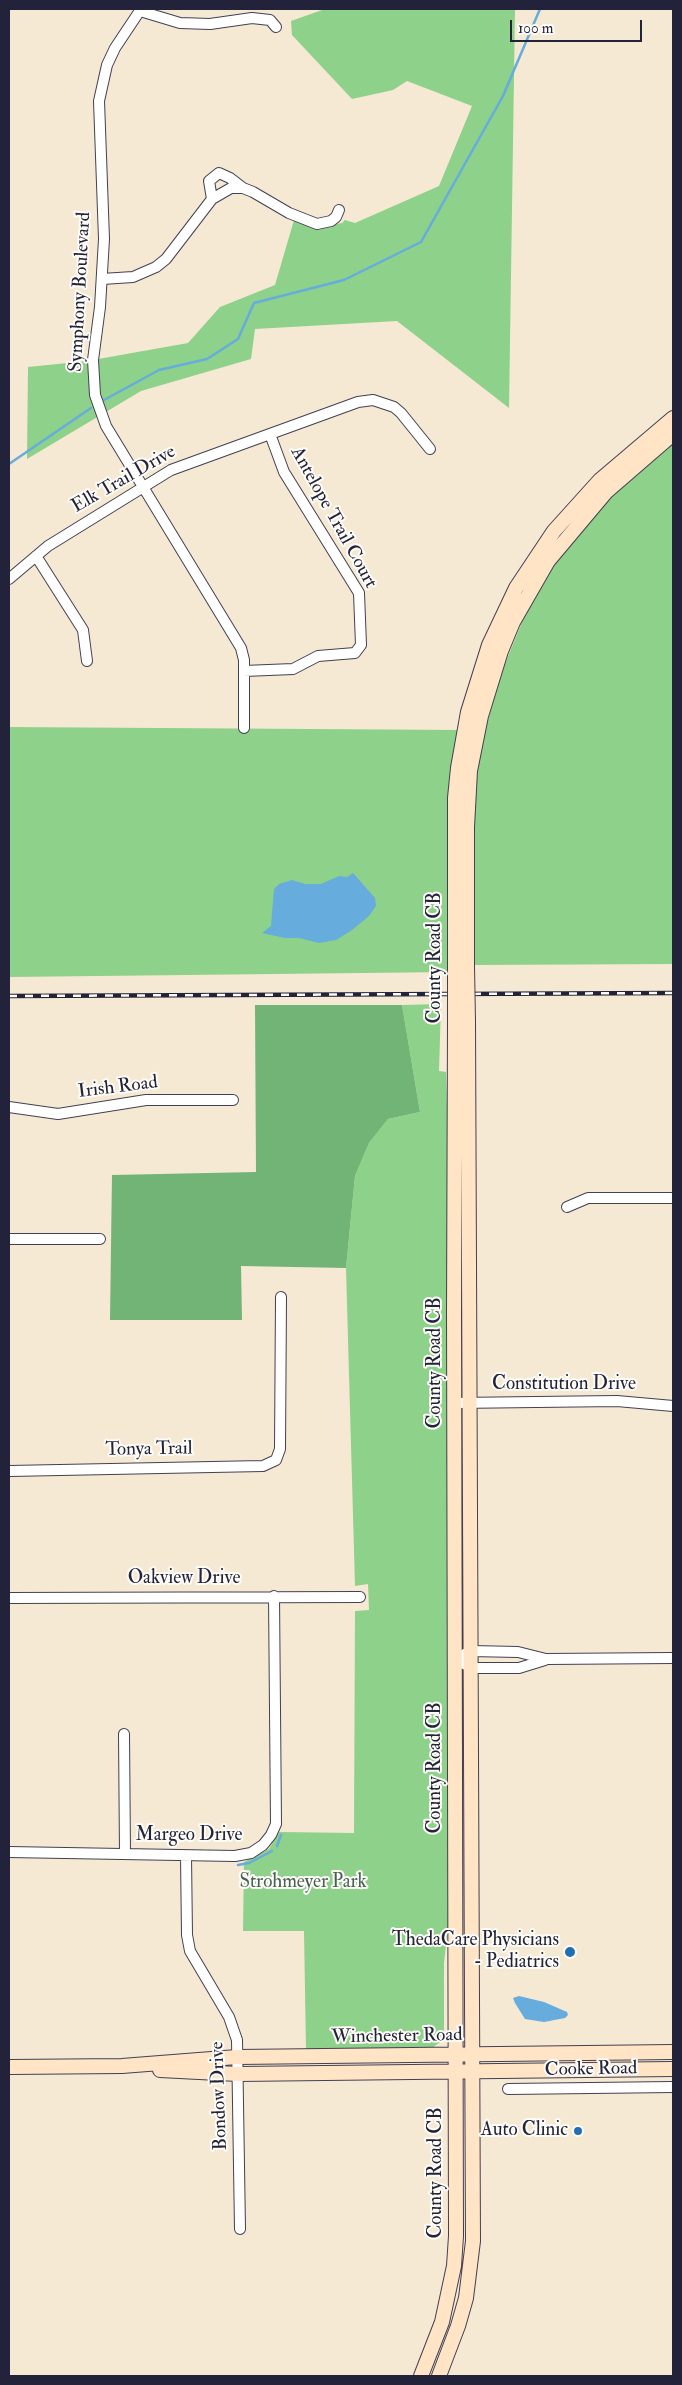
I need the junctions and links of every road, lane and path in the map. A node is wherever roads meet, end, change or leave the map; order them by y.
1 (140, 10) edge
2 (276, 27) dead end
3 (243, 188) junction
4 (212, 199) junction
5 (339, 210) dead end
6 (102, 279) junction
7 (673, 418) edge
8 (270, 434) junction
9 (673, 434) edge
10 (430, 449) dead end
11 (142, 486) junction
12 (36, 556) junction
13 (9, 579) edge
14 (87, 660) dead end
15 (244, 671) junction
16 (244, 728) dead end
17 (461, 967) junction
18 (462, 1021) junction
19 (233, 1100) dead end
20 (9, 1107) edge
21 (673, 1198) edge
22 (567, 1207) dead end
23 (9, 1238) edge
24 (100, 1239) dead end
25 (281, 1297) dead end
26 (471, 1402) junction
27 (455, 1403) junction
28 (673, 1406) edge
29 (9, 1471) edge
30 (274, 1596) junction
31 (360, 1597) dead end
32 (9, 1598) edge
33 (471, 1651) junction
34 (673, 1658) edge
35 (454, 1659) junction
36 (546, 1659) junction
37 (472, 1668) junction
38 (124, 1734) dead end
39 (9, 1852) edge
40 (125, 1854) junction
41 (186, 1856) junction
42 (673, 2052) edge
43 (473, 2055) junction
44 (456, 2056) junction
45 (238, 2057) junction
46 (122, 2066) junction
47 (9, 2067) edge
48 (673, 2069) edge
49 (456, 2072) junction
50 (474, 2072) junction
51 (238, 2074) junction
52 (673, 2087) edge
53 (508, 2089) dead end
54 (240, 2229) dead end
55 (421, 2376) edge
56 (440, 2376) edge

1 - 2 street
1 - 6 street, Symphony Boulevard
3 - 4 street
3 - 4 street
3 - 5 street
4 - 6 street
6 - 11 street, Symphony Boulevard
7 - 17 main road, County Road CB
8 - 10 street, Elk Trail Drive
8 - 11 street, Elk Trail Drive
8 - 15 street, Antelope Trail Court
9 - 17 main road, County Road CB
11 - 12 street, Elk Trail Drive
11 - 15 street, Symphony Boulevard
12 - 13 street, Elk Trail Drive
12 - 14 street
15 - 16 street, Symphony Boulevard
17 - 18 main road, County Road CB, bridge
18 - 26 main road, County Road CB
18 - 27 main road, County Road CB
19 - 20 street, Irish Road
21 - 22 street
23 - 24 street
25 - 29 street, Tonya Trail
26 - 27 street, Constitution Drive
26 - 28 street, Constitution Drive
26 - 33 main road, County Road CB
27 - 35 main road, County Road CB
30 - 31 street, Oakview Drive
30 - 32 street, Oakview Drive
30 - 41 street, Margeo Drive
33 - 35 street
33 - 36 street
33 - 37 main road, County Road CB
34 - 36 street
35 - 37 street
35 - 44 main road, County Road CB
36 - 37 street
37 - 43 main road, County Road CB
38 - 40 street
39 - 40 street, Margeo Drive
40 - 41 street, Margeo Drive
41 - 45 street, Bondow Drive
42 - 43 main road, Winchester Road
43 - 44 main road, Winchester Road
43 - 50 main road, County Road CB
44 - 45 main road, Winchester Road
44 - 49 main road, County Road CB
45 - 46 main road, Winchester Road
45 - 51 street, Bondow Drive
46 - 47 main road, Winchester Road
46 - 51 main road, Winchester Road
48 - 50 main road, Winchester Road
49 - 50 main road, Winchester Road
49 - 51 main road, Winchester Road
49 - 55 main road, County Road CB
50 - 56 main road, County Road CB
51 - 54 street, Bondow Drive
52 - 53 street, Cooke Road

